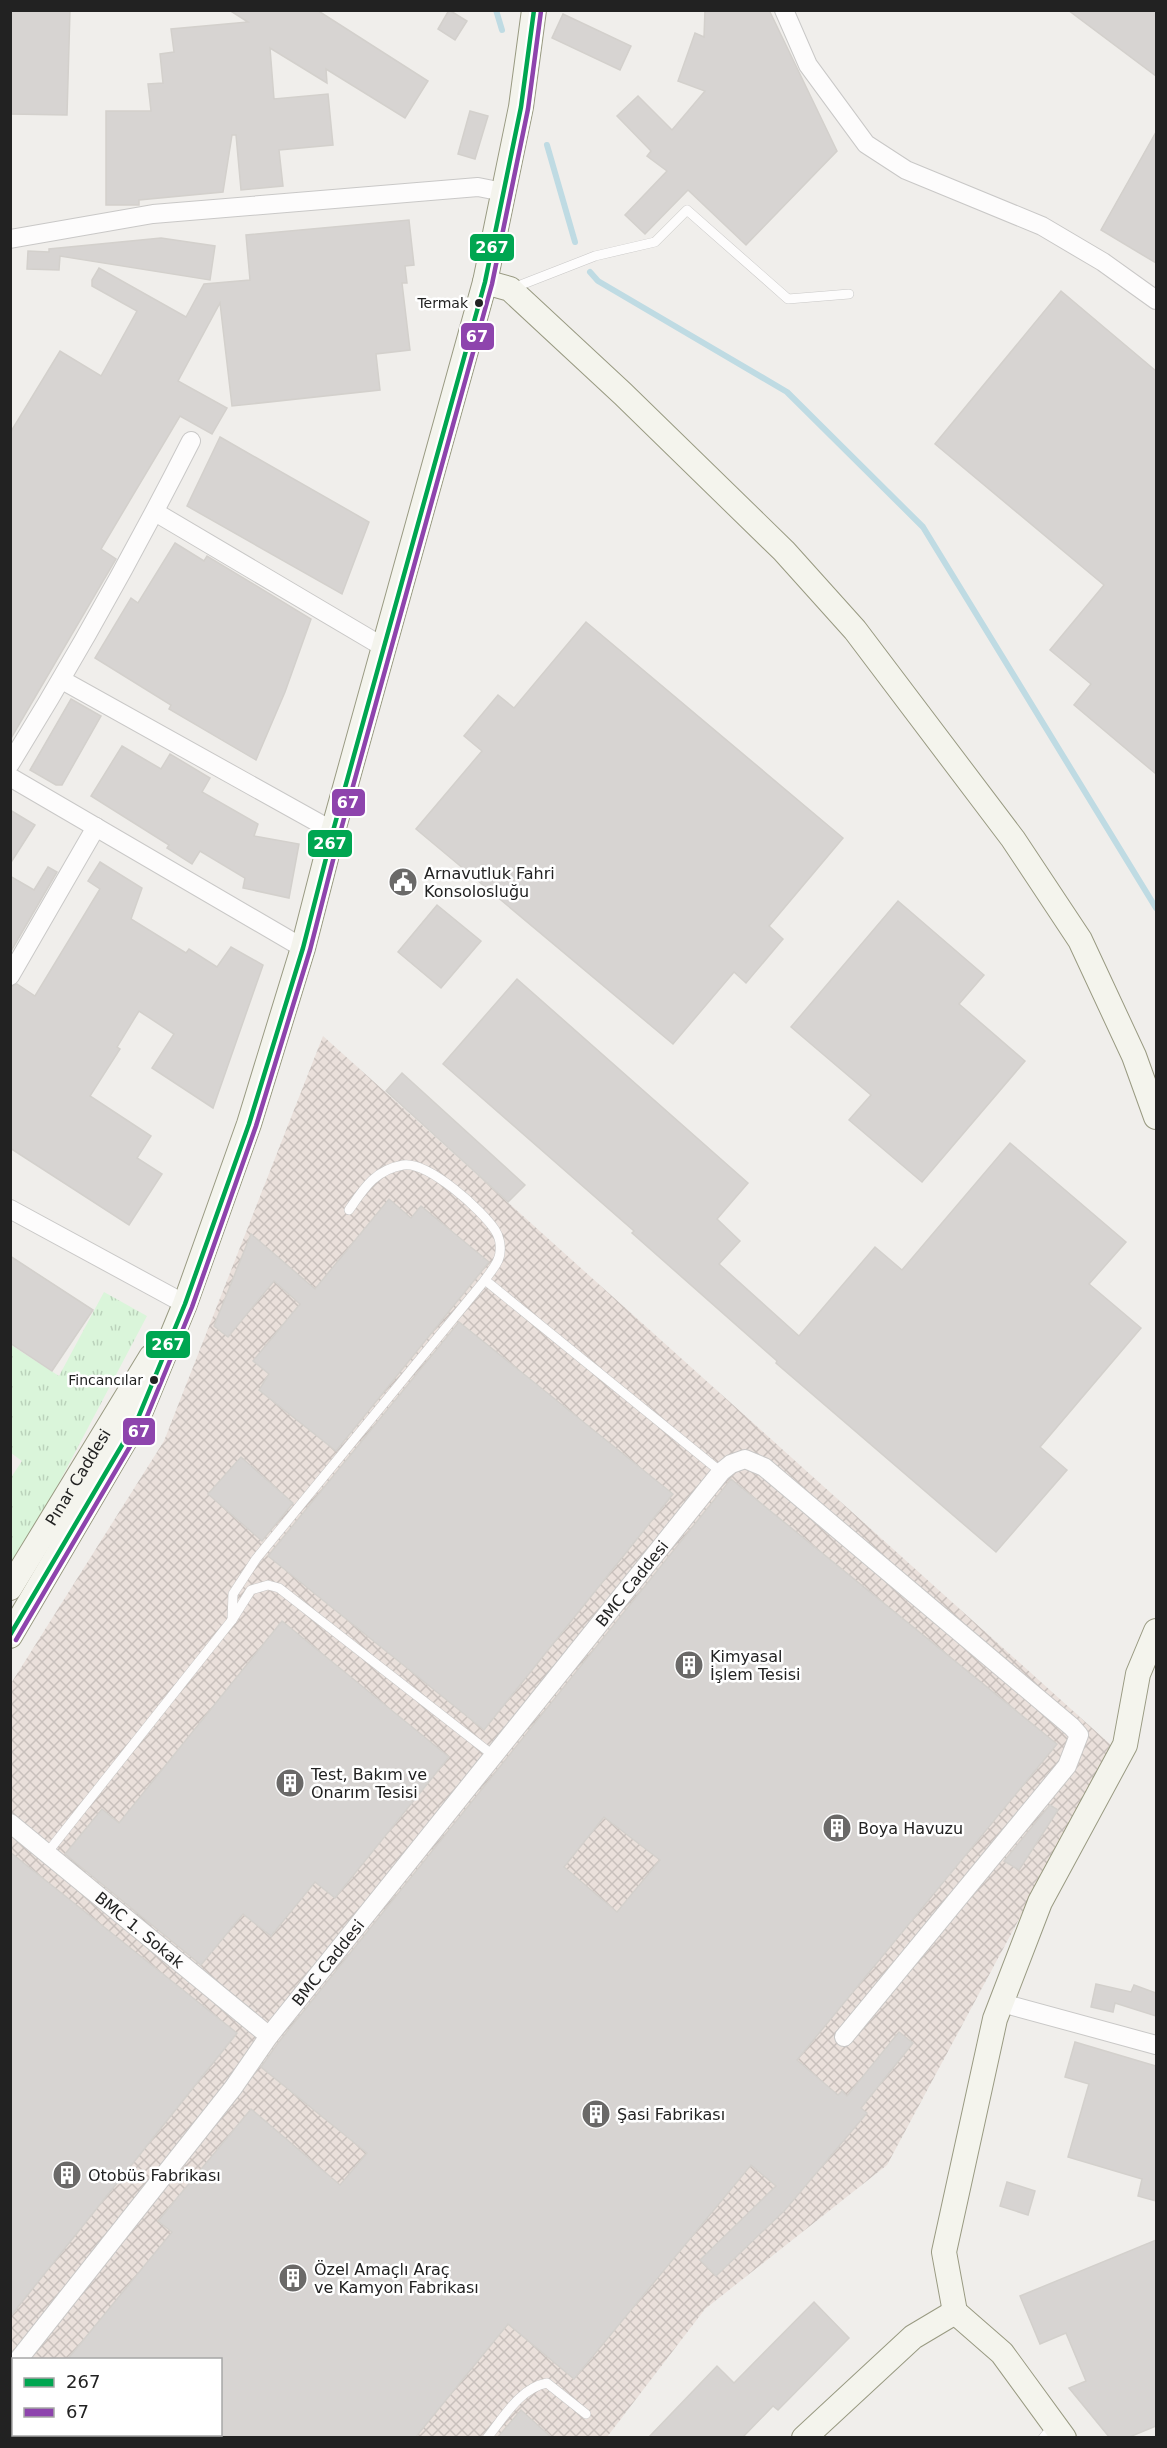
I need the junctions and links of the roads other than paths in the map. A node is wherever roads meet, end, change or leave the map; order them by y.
1 (534, 10) edge
2 (784, 10) edge
3 (503, 192) junction
4 (10, 239) edge
5 (485, 282) junction
6 (510, 289) junction
7 (849, 294) dead end
8 (1156, 300) edge
9 (191, 441) dead end
10 (155, 512) junction
11 (385, 648) junction
12 (62, 680) junction
13 (10, 764) edge
14 (10, 777) edge
15 (96, 827) junction
16 (333, 831) junction
17 (303, 948) junction
18 (10, 976) edge
19 (1156, 1117) edge
20 (10, 1209) edge
21 (349, 1210) dead end
22 (485, 1280) junction
23 (185, 1304) junction
24 (721, 1472) junction
25 (11, 1585) edge
26 (232, 1620) junction
27 (1156, 1631) edge
28 (10, 1636) edge
29 (494, 1756) junction
30 (10, 1823) edge
31 (46, 1852) junction
32 (1002, 2003) junction
33 (269, 2036) junction
34 (843, 2037) dead end
35 (1156, 2045) edge
36 (955, 2312) junction
37 (20, 2358) edge
38 (586, 2414) dead end
39 (1054, 2433) edge
40 (487, 2438) edge
41 (804, 2438) edge

1 - 3 street, Pınar Caddesi
2 - 8 street
3 - 4 street
3 - 5 street, Pınar Caddesi
5 - 6 street
5 - 11 street, Pınar Caddesi
6 - 7 lane
6 - 19 street
9 - 10 street
10 - 11 street
10 - 12 street
11 - 16 street, Pınar Caddesi
12 - 13 street
12 - 16 street
14 - 15 street
15 - 17 street
15 - 18 street
16 - 17 street, Pınar Caddesi
17 - 23 street, Pınar Caddesi
20 - 23 street
21 - 22 lane
22 - 24 lane
22 - 26 lane
23 - 25 street, Pınar Caddesi
23 - 28 street, Pınar Caddesi
24 - 29 street, BMC Caddesi
24 - 34 street, BMC Caddesi
26 - 29 lane
26 - 31 lane
27 - 32 street
29 - 33 street, BMC Caddesi
30 - 31 street, BMC 1. Sokak
31 - 33 street, BMC 1. Sokak
32 - 35 street
32 - 36 street
33 - 37 street, BMC Caddesi
36 - 39 street
36 - 41 street
38 - 40 lane

